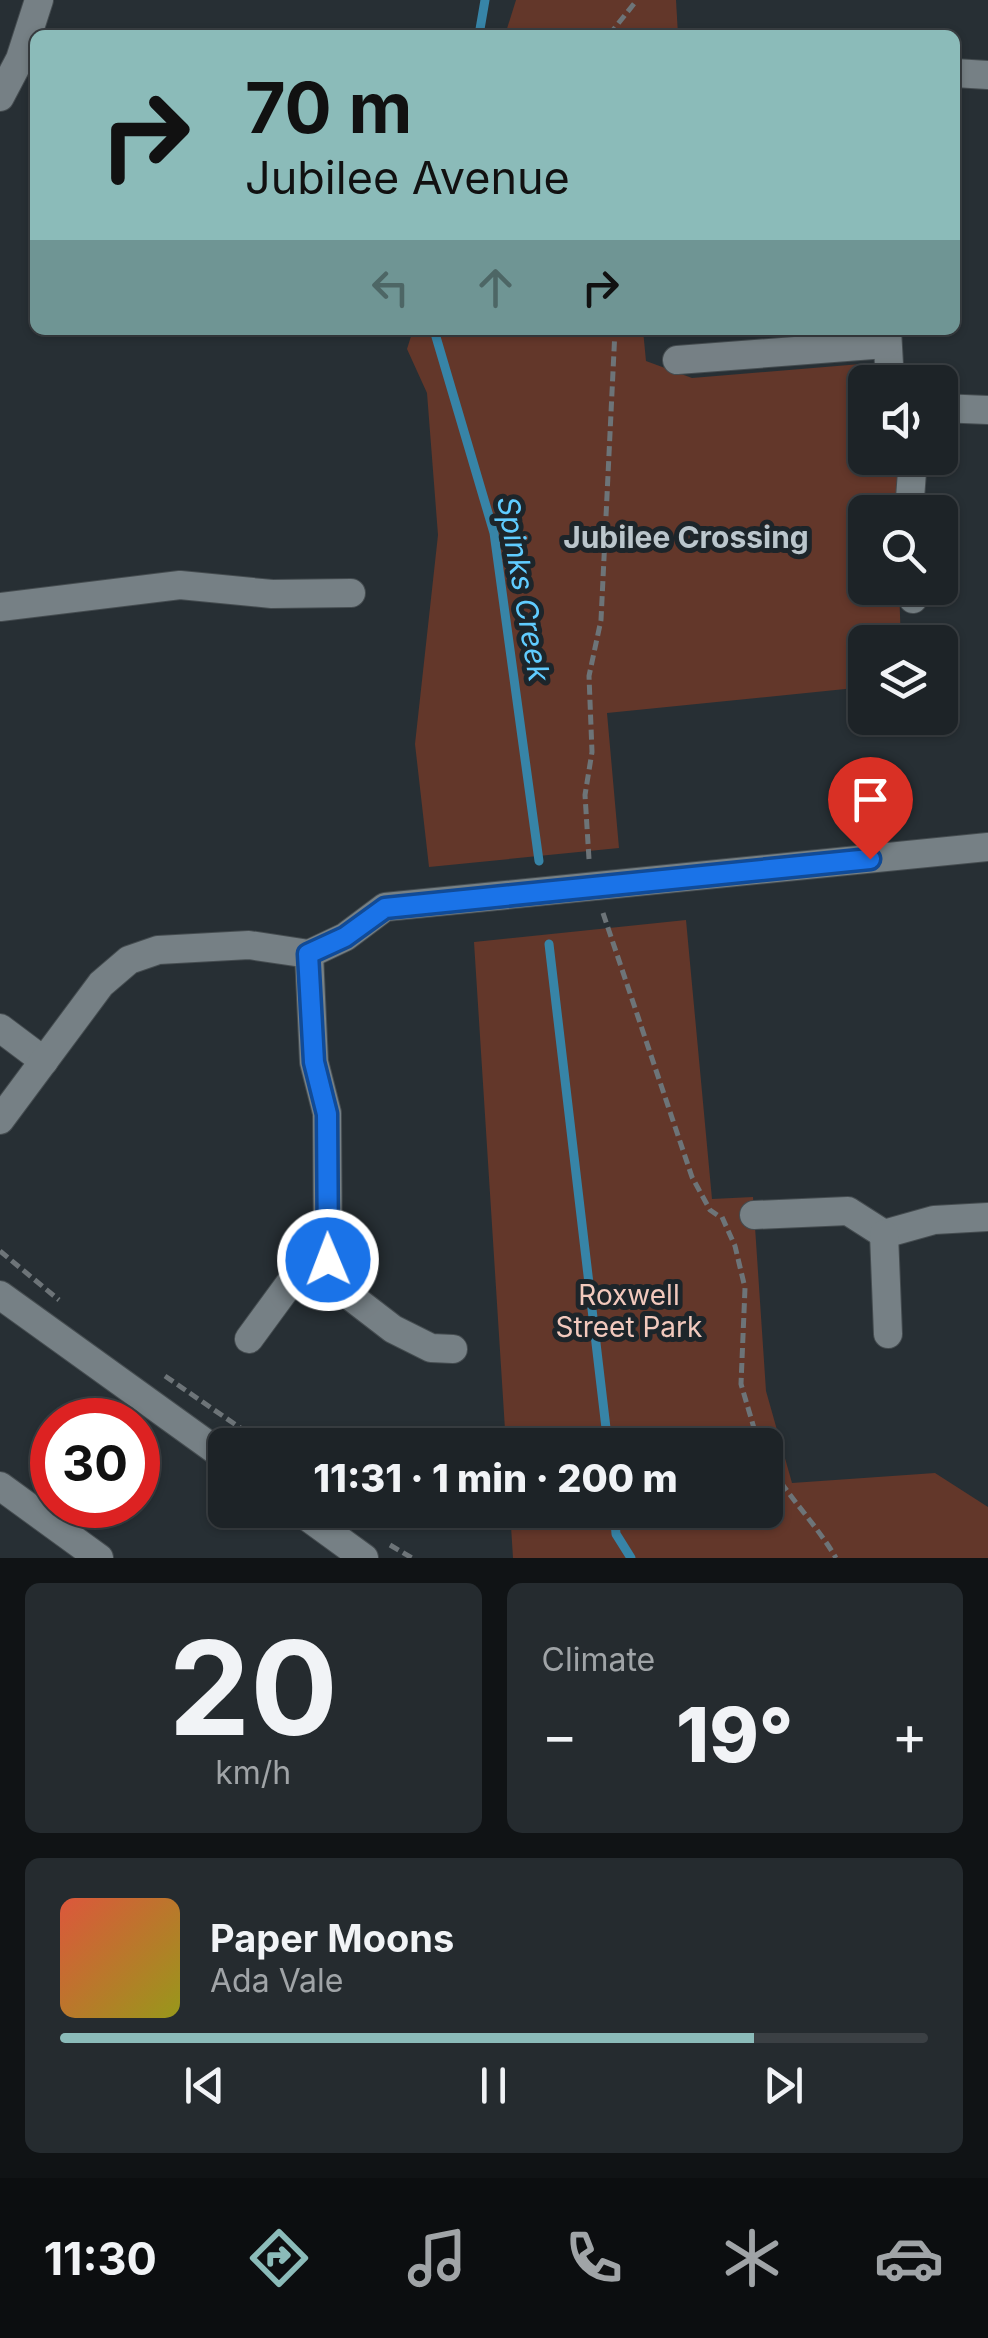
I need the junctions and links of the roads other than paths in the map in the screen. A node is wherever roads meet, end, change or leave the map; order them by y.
1 (39, 0) edge
2 (960, 73) edge
3 (988, 75) edge
4 (0, 97) edge
5 (886, 337) edge
6 (677, 360) dead end
7 (888, 365) edge
8 (958, 409) edge
9 (988, 410) edge
10 (351, 593) dead end
11 (0, 607) edge
12 (988, 847) edge
13 (308, 954) junction
14 (0, 1028) edge
15 (44, 1060) junction
16 (0, 1120) edge
17 (754, 1215) road end
18 (988, 1216) edge
19 (884, 1234) junction
20 (328, 1260) junction
21 (0, 1295) edge
22 (888, 1334) dead end
23 (249, 1338) dead end
24 (453, 1349) dead end
25 (208, 1446) edge
26 (4, 1497) edge
27 (323, 1528) edge
28 (99, 1558) edge
29 (364, 1558) edge

1 - 4 street
2 - 3 street
5 - 6 street
5 - 7 street
8 - 9 street
10 - 11 street
12 - 13 street
13 - 15 street
13 - 20 street
14 - 15 street
15 - 16 street
17 - 19 street
18 - 19 street
19 - 22 street
20 - 23 street
20 - 24 street
21 - 25 street
26 - 28 street
27 - 29 street

